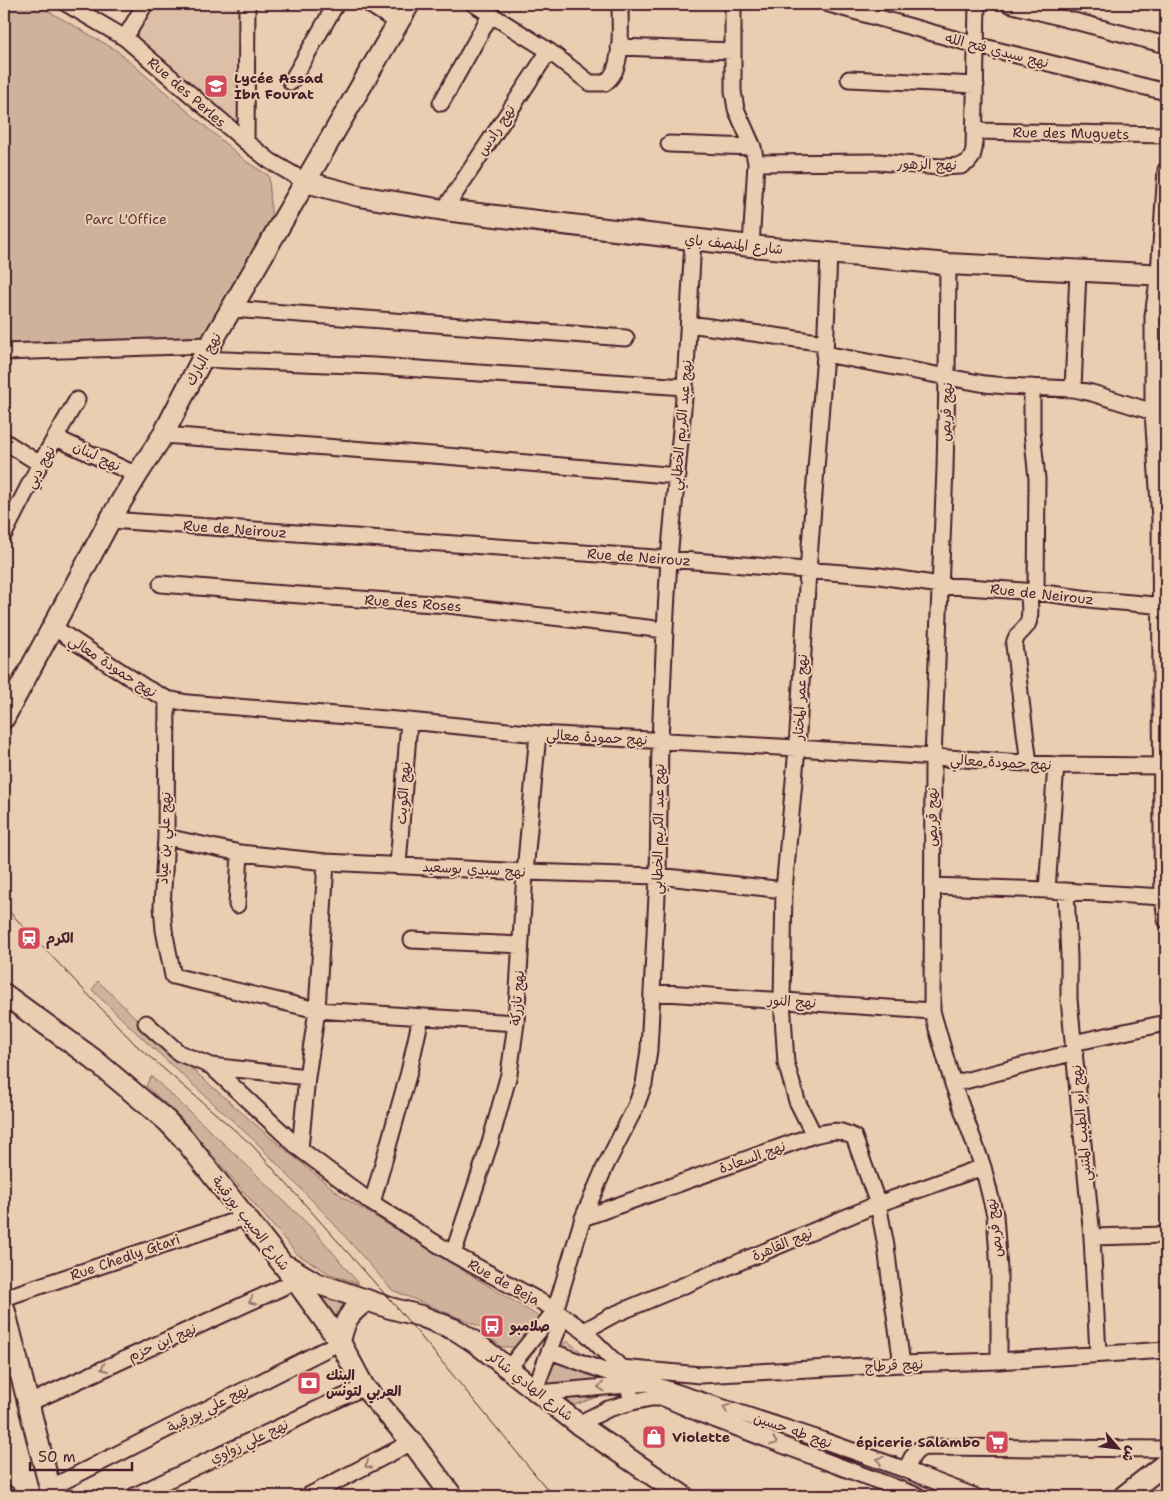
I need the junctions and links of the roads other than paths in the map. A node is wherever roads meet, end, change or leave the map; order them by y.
1 (66, 4) edge
2 (145, 4) edge
3 (247, 4) edge
4 (336, 4) edge
5 (369, 4) edge
6 (409, 4) edge
7 (474, 4) edge
8 (620, 4) edge
9 (733, 4) edge
10 (829, 4) edge
11 (976, 4) edge
12 (1010, 4) edge
13 (491, 14) junction
14 (398, 23) junction
15 (125, 38) junction
16 (1166, 44) edge
17 (976, 45) junction
18 (619, 47) junction
19 (549, 50) junction
20 (733, 51) junction
21 (849, 79) dead end
22 (291, 82) dead end
23 (976, 85) junction
24 (1166, 92) edge
25 (441, 102) dead end
26 (975, 132) junction
27 (1166, 135) edge
28 (246, 142) junction
29 (669, 144) dead end
30 (753, 147) junction
31 (756, 163) junction
32 (1166, 170) edge
33 (306, 182) junction
34 (444, 210) junction
35 (693, 240) junction
36 (751, 246) junction
37 (829, 253) junction
38 (948, 264) junction
39 (1078, 271) junction
40 (1163, 274) edge
41 (232, 309) junction
42 (689, 324) junction
43 (626, 338) dead end
44 (825, 349) junction
45 (4, 352) edge
46 (206, 352) junction
47 (947, 376) junction
48 (685, 387) junction
49 (1032, 387) junction
50 (1073, 389) junction
51 (77, 400) dead end
52 (1153, 412) junction
53 (163, 435) junction
54 (56, 438) junction
55 (4, 440) edge
56 (40, 464) junction
57 (137, 475) junction
58 (678, 476) junction
59 (110, 520) junction
60 (4, 534) edge
61 (669, 559) junction
62 (808, 570) junction
63 (161, 584) dead end
64 (940, 585) junction
65 (1033, 592) junction
66 (1163, 606) edge
67 (54, 627) junction
68 (665, 630) junction
69 (167, 699) junction
70 (4, 718) edge
71 (409, 722) junction
72 (538, 734) junction
73 (660, 740) junction
74 (797, 748) junction
75 (933, 758) junction
76 (1029, 764) junction
77 (1056, 765) junction
78 (1162, 766) junction
79 (166, 837) junction
80 (1164, 845) edge
81 (240, 853) junction
82 (326, 862) junction
83 (398, 865) junction
84 (525, 872) junction
85 (658, 876) junction
86 (932, 886) junction
87 (784, 890) junction
88 (1047, 890) junction
89 (1066, 891) junction
90 (1163, 897) junction
91 (237, 905) dead end
92 (1166, 920) edge
93 (412, 940) dead end
94 (520, 945) junction
95 (652, 992) junction
96 (4, 994) edge
97 (782, 1000) junction
98 (317, 1010) junction
99 (932, 1011) junction
100 (421, 1017) junction
101 (146, 1023) dead end
102 (516, 1023) junction
103 (1166, 1024) edge
104 (1074, 1048) junction
105 (211, 1066) junction
106 (307, 1077) junction
107 (953, 1084) junction
108 (814, 1135) junction
109 (300, 1149) junction
110 (984, 1167) junction
111 (372, 1203) junction
112 (878, 1204) junction
113 (246, 1217) junction
114 (583, 1218) junction
115 (1166, 1235) edge
116 (1092, 1237) junction
117 (453, 1254) junction
118 (280, 1262) junction
119 (296, 1281) junction
120 (4, 1298) edge
121 (367, 1300) junction
122 (4, 1308) edge
123 (559, 1313) junction
124 (584, 1331) junction
125 (340, 1342) junction
126 (1166, 1350) edge
127 (550, 1351) junction
128 (1098, 1354) junction
129 (4, 1360) edge
130 (999, 1361) junction
131 (902, 1364) junction
132 (508, 1369) junction
133 (625, 1377) junction
134 (22, 1378) junction
135 (364, 1387) junction
136 (537, 1391) junction
137 (665, 1393) junction
138 (632, 1402) junction
139 (29, 1403) junction
140 (578, 1424) junction
141 (412, 1442) junction
142 (1166, 1450) edge
143 (1166, 1463) edge
144 (906, 1470) junction
145 (4, 1492) edge
146 (51, 1492) edge
147 (9, 1496) edge
148 (134, 1496) edge
149 (308, 1496) edge
150 (451, 1496) edge
151 (683, 1496) edge
152 (918, 1496) edge
153 (974, 1496) edge
154 (1124, 1496) edge

1 - 15 street, Rue des Perles
2 - 15 street
3 - 28 street
4 - 22 street
5 - 14 street
6 - 14 street, نهج البارك
7 - 13 street
8 - 18 street
9 - 20 street
10 - 17 street, نهج سيدي فتح الله
11 - 17 street, نهج الزهور
12 - 16 street
13 - 19 street
13 - 25 street
14 - 33 street, نهج البارك
15 - 28 street, Rue des Perles
17 - 23 street, نهج الزهور
17 - 24 street, نهج سيدي فتح الله
18 - 19 street
18 - 20 street
19 - 34 street, نهج رادس
20 - 30 street
21 - 23 street
23 - 26 street, نهج الزهور
26 - 27 street, Rue des Muguets
26 - 31 street, نهج الزهور
28 - 33 street, Rue des Perles
29 - 30 street
30 - 31 street
31 - 36 street
32 - 40 street
33 - 34 street, شارع المنصف باي
33 - 41 street, نهج البارك
34 - 35 street, شارع المنصف باي
35 - 36 street, شارع المنصف باي
35 - 42 street, نهج عبد الكريم الخطابي
36 - 37 street, شارع المنصف باي
37 - 38 street, شارع المنصف باي
37 - 44 street, نهج عمر المختار
38 - 39 street, شارع المنصف باي
38 - 47 street, نهج قربص
39 - 40 street, شارع المنصف باي
39 - 50 street
40 - 52 street
41 - 43 street
41 - 46 street, نهج البارك
42 - 44 street
42 - 48 street, نهج عبد الكريم الخطابي
44 - 47 street
44 - 62 street, نهج عمر المختار
45 - 46 street
46 - 48 street
46 - 53 street, نهج البارك
47 - 49 street
47 - 64 street, نهج قربص
48 - 58 street, نهج عبد الكريم الخطابي
49 - 50 street
49 - 65 street
50 - 52 street
51 - 54 street, نهج دبي
52 - 66 street
53 - 57 street, نهج البارك
53 - 58 street
54 - 56 street, نهج دبي
54 - 57 street, نهج لبنان
55 - 56 street
56 - 60 street, نهج دبي
57 - 59 street, نهج البارك
58 - 61 street, نهج عبد الكريم الخطابي
59 - 61 street, Rue de Neirouz
59 - 67 street, نهج البارك
61 - 62 street, Rue de Neirouz
61 - 68 street, نهج عبد الكريم الخطابي
62 - 64 street, Rue de Neirouz
62 - 74 street, نهج عمر المختار
63 - 68 street, Rue des Roses
64 - 65 street, Rue de Neirouz
64 - 75 street, نهج قربص
65 - 66 street, Rue de Neirouz
65 - 76 street
66 - 78 street
67 - 69 street, نهج حمودة معالي
67 - 70 street, نهج البارك
68 - 73 street, نهج عبد الكريم الخطابي
69 - 71 street, نهج حمودة معالي
69 - 79 street, نهج علي بن عياد
71 - 72 street, نهج حمودة معالي
71 - 83 street, نهج الكويت
72 - 73 street, نهج حمودة معالي
72 - 84 street, نهج تازركة
73 - 74 street, نهج حمودة معالي
73 - 85 street, نهج عبد الكريم الخطابي
74 - 75 street, نهج حمودة معالي
74 - 87 street, نهج عمر المختار
75 - 76 street, نهج حمودة معالي
75 - 86 street, نهج قربص
76 - 77 street, نهج حمودة معالي
77 - 78 street, نهج حمودة معالي
77 - 88 street
78 - 80 street
79 - 81 street, نهج سيدي بوسعيد
79 - 98 street, نهج علي بن عياد
80 - 90 street
81 - 82 street, نهج سيدي بوسعيد
81 - 91 street
82 - 83 street, نهج سيدي بوسعيد
82 - 98 street
83 - 84 street, نهج سيدي بوسعيد
84 - 85 street, نهج سيدي بوسعيد
84 - 94 street, نهج تازركة
85 - 87 street, نهج سيدي بوسعيد
85 - 95 street, نهج عبد الكريم الخطابي
86 - 88 street
86 - 99 street, نهج قربص
87 - 97 street, نهج عمر المختار
88 - 89 street
89 - 90 street
89 - 104 street, نهج أبو الطيب المتنبي
90 - 92 street
93 - 94 street
94 - 102 street, نهج تازركة
95 - 97 street, نهج النور
95 - 114 street, نهج عبد الكريم الخطابي
96 - 113 street, شارع الحبيب بورقيبة
97 - 99 street, نهج النور
97 - 108 street, نهج عمر المختار
98 - 100 street
98 - 106 street
99 - 107 street, نهج قربص
100 - 102 street
100 - 111 street
101 - 105 street
102 - 117 street, نهج تازركة
103 - 104 street
104 - 107 street
104 - 116 street, نهج أبو الطيب المتنبي
105 - 106 street
105 - 109 street, Rue de Beja
106 - 109 street
107 - 110 street, نهج قربص
108 - 112 street, نهج السعادة
108 - 114 street, نهج السعادة
109 - 111 street, Rue de Beja
110 - 112 street, نهج القاهرة
110 - 130 street, نهج قربص
111 - 117 street, Rue de Beja
112 - 124 street, نهج القاهرة
112 - 131 street
113 - 118 street, شارع الحبيب بورقيبة
113 - 120 street, Rue Chedly Gtari
114 - 123 street, نهج عبد الكريم الخطابي
115 - 116 street
116 - 128 street, نهج أبو الطيب المتنبي
117 - 123 street, Rue de Beja
118 - 119 street, شارع الحبيب بورقيبة
118 - 121 street, شارع الهادي شاكر
119 - 125 street, شارع الحبيب بورقيبة
119 -> 139 street, نهج ابن حزم
121 - 125 street
121 - 132 street, شارع الهادي شاكر
122 - 134 street
123 - 124 street, Rue de Beja
123 - 127 street, نهج عبد الكريم الخطابي
123 - 132 street
124 - 133 street, Rue de Beja
125 - 135 street, شارع الحبيب بورقيبة
125 - 146 street, نهج علي بورقيبة
126 - 128 street, نهج قرطاج
127 - 133 street
127 - 136 street, نهج عبد الكريم الخطابي
128 - 130 street, نهج قرطاج
129 - 134 street
130 - 131 street, نهج قرطاج
131 - 133 street, نهج قرطاج
132 - 136 street, شارع الهادي شاكر
133 -> 136 street
133 - 137 street
133 - 138 street
134 - 139 street
135 - 141 street, شارع الحبيب بورقيبة
135 - 148 street, نهج علي زواوي
136 - 140 street, شارع الهادي شاكر
137 - 138 street
144 -> 137 street, نهج طه حسين
137 -> 152 street, نهج طه حسين
138 - 140 street
139 - 146 street
140 - 151 street, شارع الهادي شاكر
141 -> 149 street
141 - 150 street, شارع الحبيب بورقيبة
142 - 144 street
143 - 154 street
144 - 153 street, نهج طه حسين
145 - 147 street

